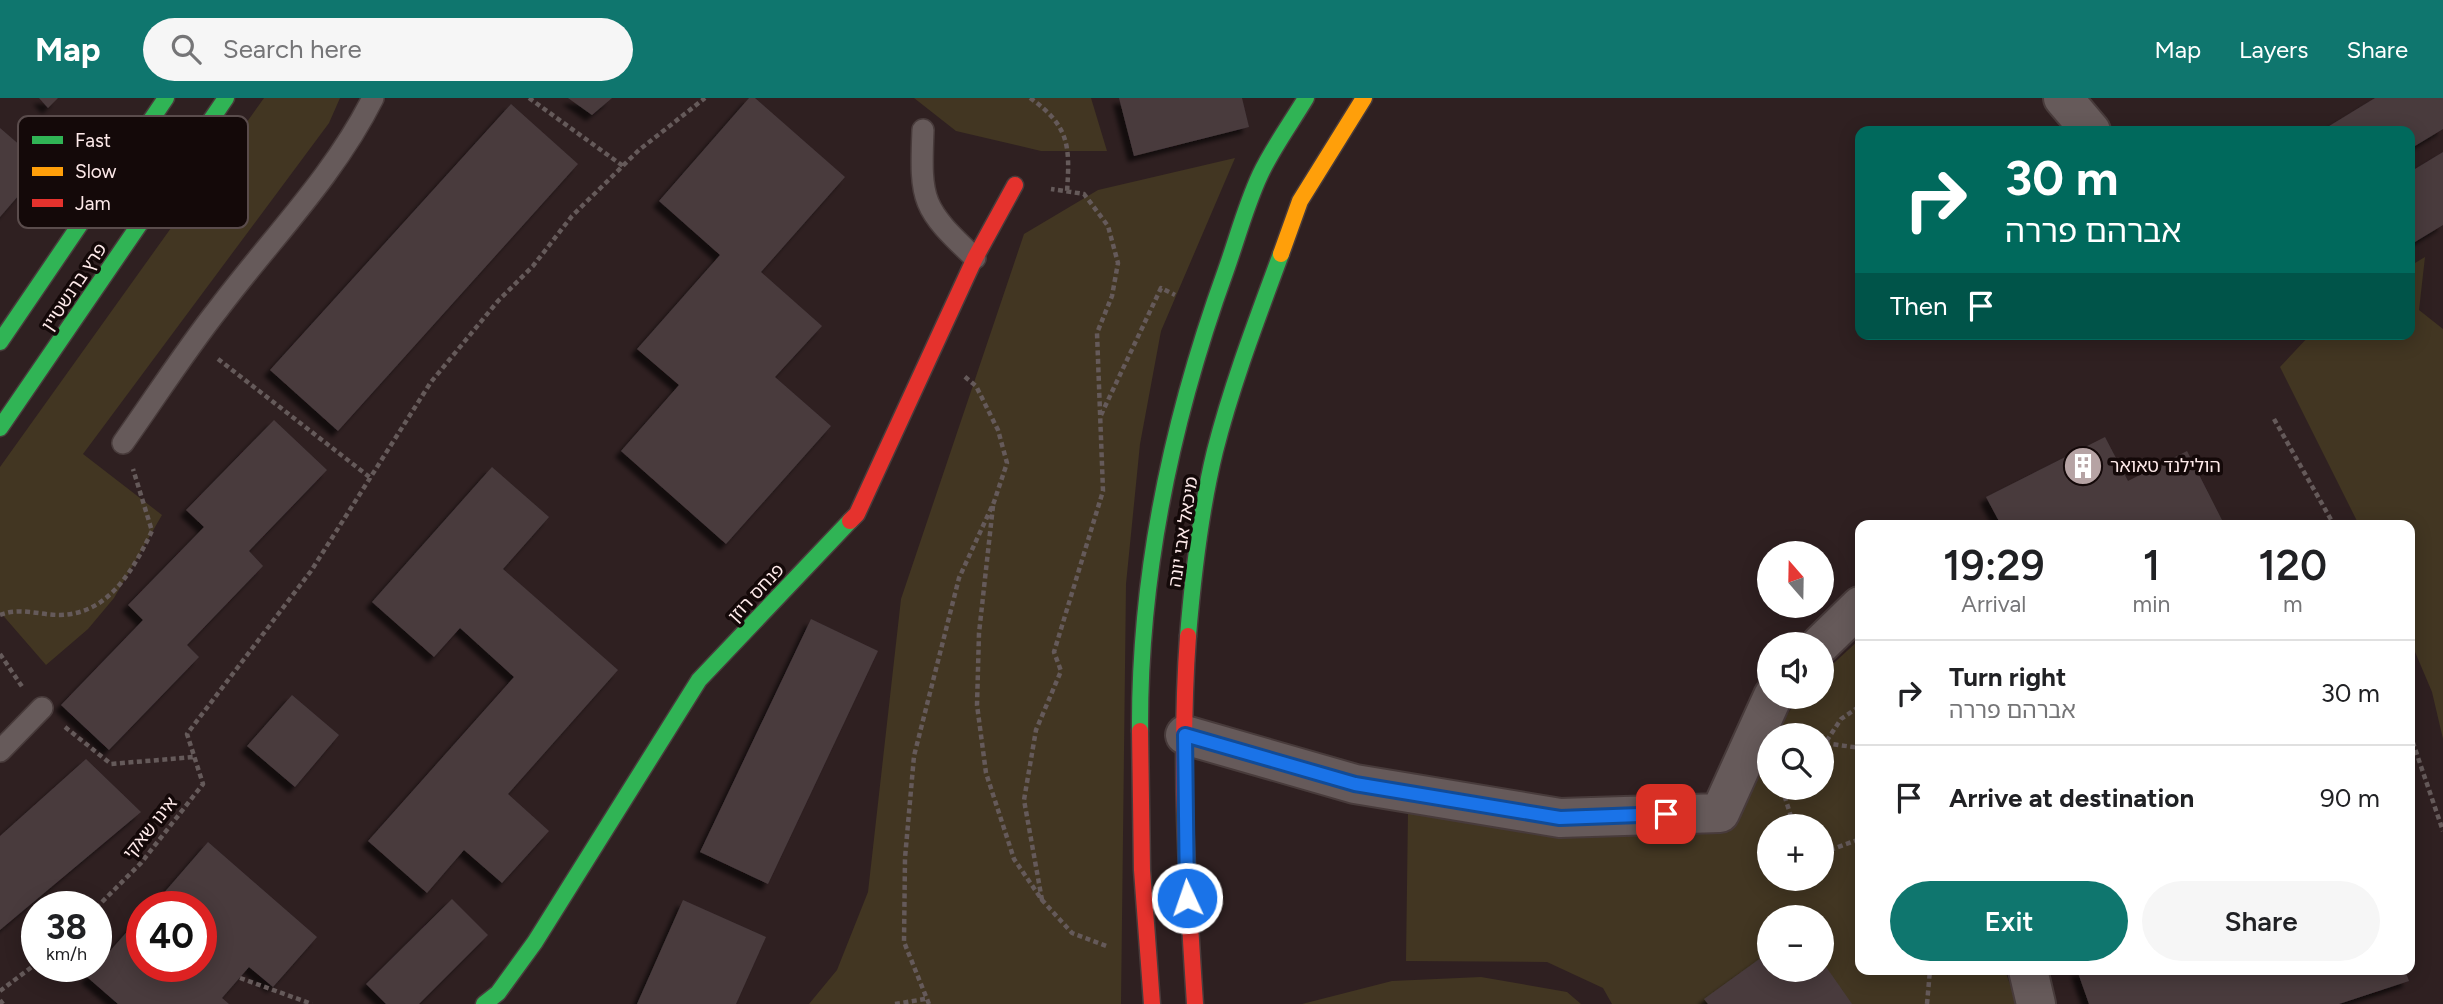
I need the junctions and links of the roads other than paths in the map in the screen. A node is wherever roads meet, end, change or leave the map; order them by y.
1 (166, 98) edge
2 (226, 98) edge
3 (373, 98) edge
4 (1306, 98) edge
5 (1364, 98) edge
6 (2063, 98) edge
7 (154, 116) edge
8 (214, 116) edge
9 (2087, 126) edge
10 (923, 130) dead end
11 (1015, 185) road end
12 (78, 228) edge
13 (137, 228) edge
14 (975, 258) junction
15 (0, 342) edge
16 (0, 428) edge
17 (123, 443) road end
18 (1855, 611) edge
19 (1833, 632) edge
20 (42, 708) road end
21 (1767, 709) edge
22 (1185, 735) junction
23 (0, 751) edge
24 (2029, 975) edge
25 (484, 1004) edge
26 (1152, 1004) edge
27 (1195, 1004) edge
28 (2036, 1004) edge

1 - 7 street, פרץ ברנשטיין
2 - 8 street, פרץ ברנשטיין
3 - 17 lane
4 - 26 street, מיכאל אבי יונה
5 - 22 street, מיכאל אבי יונה
6 - 9 street
10 - 14 lane
11 - 14 street, פנחס רוזן
12 - 15 street, פרץ ברנשטיין
13 - 16 street, פרץ ברנשטיין
14 - 25 street, פנחס רוזן
18 - 19 street
20 - 23 lane
21 - 22 street
22 - 27 street, מיכאל אבי יונה
24 - 28 street

